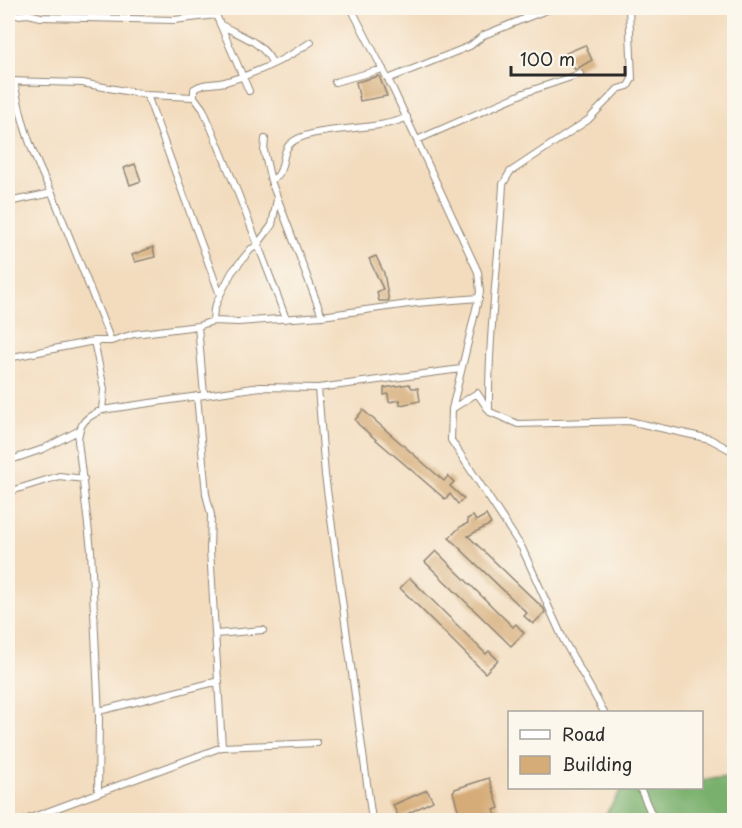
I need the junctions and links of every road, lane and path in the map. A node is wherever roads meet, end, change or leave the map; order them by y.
1 (213, 8) edge
2 (351, 8) edge
3 (522, 8) edge
4 (552, 8) edge
5 (559, 8) edge
6 (590, 8) edge
7 (629, 8) edge
8 (216, 15) junction
9 (8, 16) edge
10 (526, 18) junction
11 (221, 25) junction
12 (311, 42) dead end
13 (272, 62) junction
14 (383, 69) junction
15 (580, 74) dead end
16 (242, 75) junction
17 (388, 79) junction
18 (11, 81) edge
19 (335, 82) dead end
20 (249, 91) dead end
21 (147, 95) junction
22 (194, 97) junction
23 (407, 117) junction
24 (265, 139) dead end
25 (417, 140) junction
26 (271, 181) junction
27 (52, 193) junction
28 (277, 199) junction
29 (8, 202) edge
30 (258, 245) junction
31 (220, 295) junction
32 (479, 298) junction
33 (322, 316) junction
34 (286, 319) junction
35 (213, 321) junction
36 (198, 326) junction
37 (111, 341) junction
38 (94, 342) junction
39 (8, 358) edge
40 (461, 369) junction
41 (318, 388) junction
42 (200, 396) junction
43 (452, 409) junction
44 (102, 410) junction
45 (489, 410) junction
46 (78, 431) junction
47 (735, 452) edge
48 (8, 461) edge
49 (84, 479) junction
50 (8, 492) edge
51 (263, 630) dead end
52 (216, 634) junction
53 (219, 681) junction
54 (99, 711) junction
55 (603, 711) edge
56 (317, 743) dead end
57 (222, 747) junction
58 (640, 789) edge
59 (98, 793) junction
60 (25, 820) edge
61 (372, 820) edge
62 (654, 820) edge

1 - 8 street
2 - 14 street
3 - 10 street
4 - 10 street
5 - 6 street
7 - 45 street
8 - 9 street
8 - 11 street
10 - 17 street
11 - 13 street
11 - 16 street
12 - 13 street
13 - 16 street
14 - 17 street
14 - 19 street
15 - 25 street
16 - 20 street
16 - 22 street
17 - 23 street
18 - 21 street
18 - 27 street
21 - 22 street
21 - 31 street
22 - 30 street
23 - 25 street
23 - 26 street
24 - 26 street
25 - 32 street
26 - 28 street
27 - 29 street
27 - 37 street
28 - 30 street
28 - 33 street
30 - 31 street
30 - 34 street
31 - 35 street
32 - 33 street
32 - 40 street
33 - 34 street
34 - 35 street
35 - 36 street
36 - 37 street
36 - 42 street
37 - 38 street
38 - 39 street
38 - 44 street
40 - 41 street
40 - 43 street
41 - 42 street
41 - 61 street
42 - 44 street
42 - 52 street
43 - 45 street
43 - 55 street
44 - 46 street
45 - 47 street
46 - 48 street
46 - 49 street
49 - 50 street
49 - 54 street
51 - 52 street
52 - 53 street
53 - 54 street
53 - 57 street
54 - 59 street
56 - 57 street
57 - 59 street
58 - 62 street
59 - 60 street

